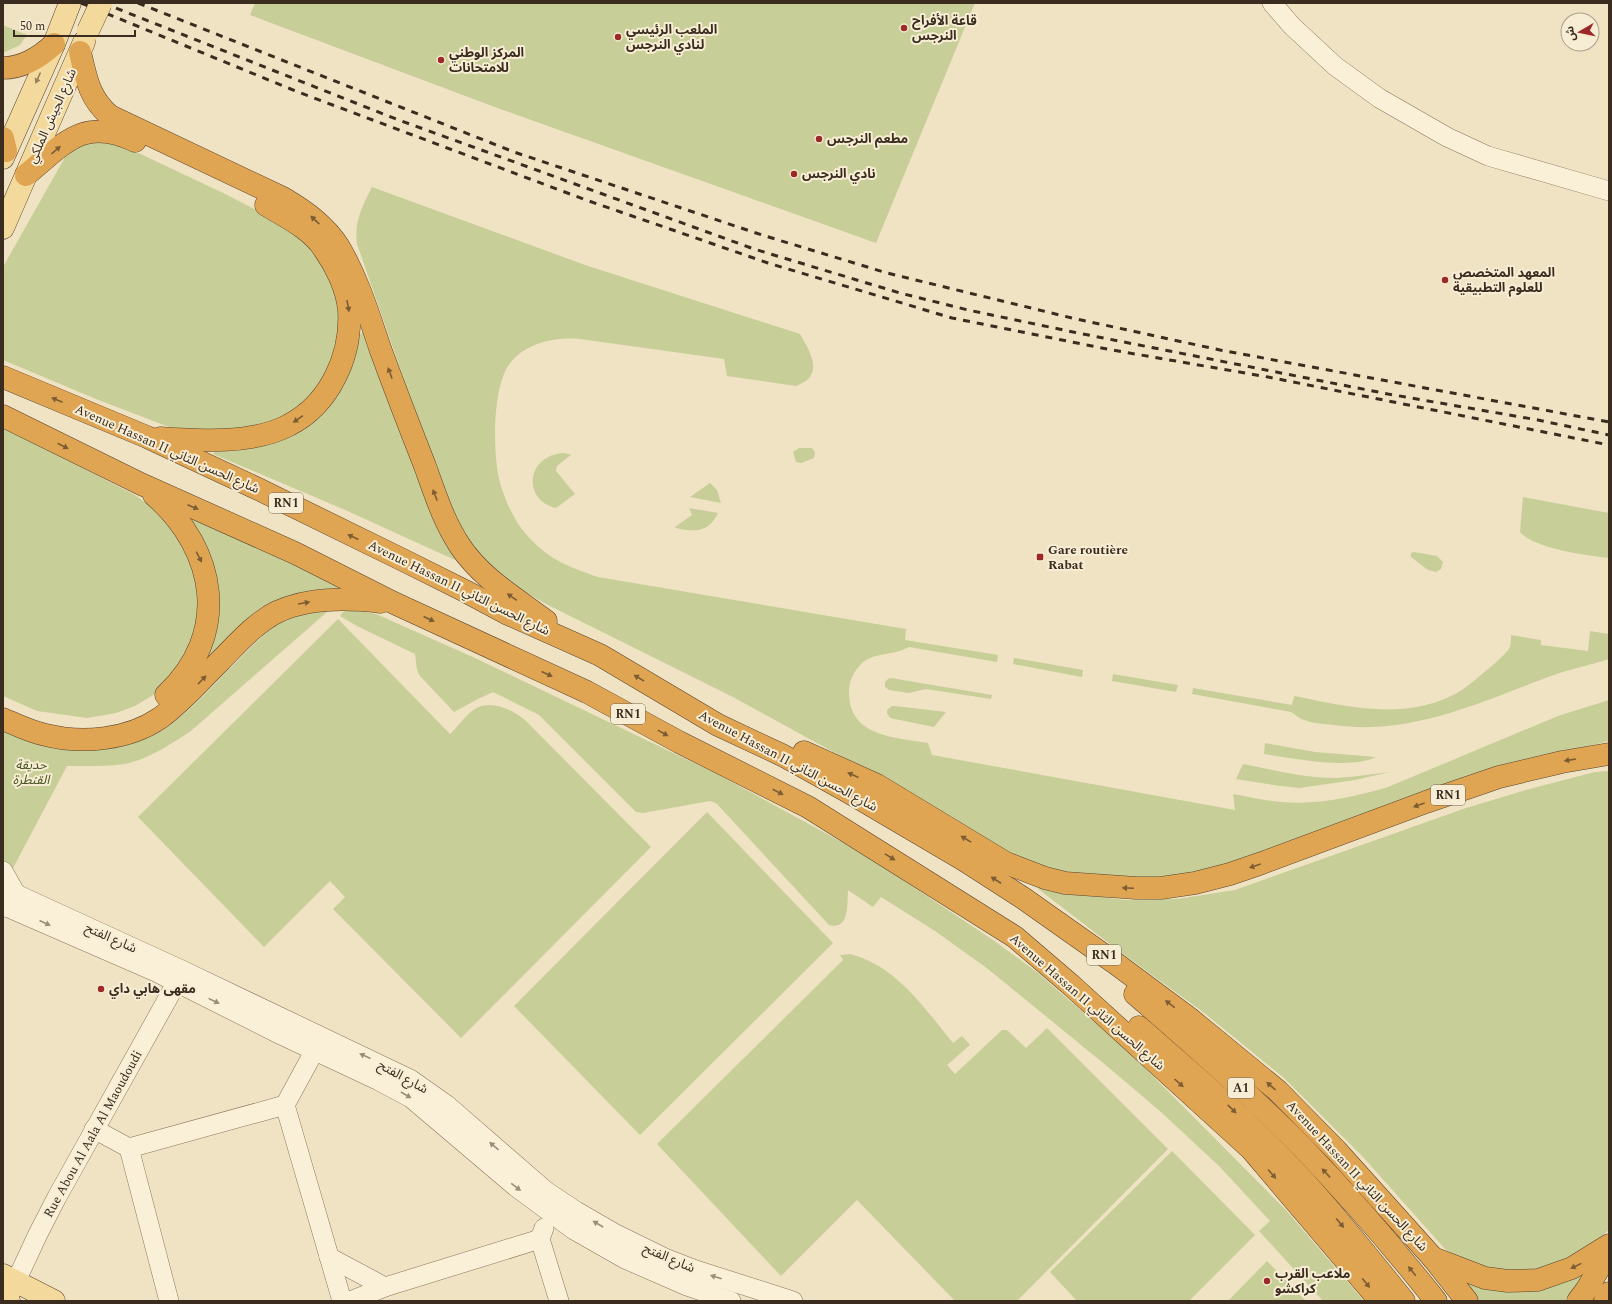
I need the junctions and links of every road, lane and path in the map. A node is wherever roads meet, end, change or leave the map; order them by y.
1 (101, 3) edge
2 (1272, 3) edge
3 (67, 10) edge
4 (54, 44) junction
5 (80, 52) junction
6 (3, 68) edge
7 (4, 149) edge
8 (26, 175) junction
9 (1609, 191) edge
10 (3, 228) edge
11 (3, 377) edge
12 (3, 416) edge
13 (147, 437) junction
14 (141, 484) junction
15 (394, 603) junction
16 (565, 638) junction
17 (672, 698) junction
18 (3, 705) edge
19 (3, 719) edge
20 (1609, 754) edge
21 (3, 870) edge
22 (1023, 898) junction
23 (7, 901) edge
24 (1015, 937) junction
25 (180, 976) junction
26 (318, 1043) junction
27 (285, 1104) junction
28 (94, 1129) junction
29 (129, 1148) junction
30 (557, 1208) junction
31 (540, 1239) junction
32 (1609, 1245) edge
33 (1609, 1251) edge
34 (329, 1257) junction
35 (1433, 1258) junction
36 (385, 1288) junction
37 (7, 1293) edge
38 (738, 1293) edge
39 (1609, 1293) edge
40 (54, 1301) edge
41 (169, 1301) edge
42 (342, 1301) edge
43 (350, 1301) edge
44 (559, 1301) edge
45 (731, 1301) edge
46 (793, 1301) edge
47 (1380, 1301) edge
48 (1404, 1301) edge
49 (1436, 1301) edge
50 (1467, 1301) edge
51 (1578, 1301) edge
52 (1605, 1301) edge

1 - 5 main road, شارع الجيش الملكي, bridge
2 - 9 street
3 - 4 main road
4 - 6 highway
4 -> 7 main road
5 - 8 main road, شارع الجيش الملكي
16 -> 5 highway
8 - 10 main road, شارع الجيش الملكي
8 -> 13 highway
13 -> 11 highway, Avenue Hassan II شارع الحسن الثاني / RN1
12 -> 14 highway, Avenue Hassan II شارع الحسن الثاني / RN1
16 -> 13 highway, Avenue Hassan II شارع الحسن الثاني / RN1
14 -> 15 highway, Avenue Hassan II شارع الحسن الثاني / RN1
14 -> 18 highway
19 -> 15 highway
15 -> 24 highway, Avenue Hassan II شارع الحسن الثاني / RN1
17 -> 16 highway, Avenue Hassan II شارع الحسن الثاني / RN1
20 -> 17 highway, RN1
22 -> 17 highway, Avenue Hassan II شارع الحسن الثاني / RN1
21 - 23 street, شارع الفتح
35 -> 22 highway, Avenue Hassan II شارع الحسن الثاني / RN1
49 -> 22 highway, A1
23 - 25 street, شارع الفتح
24 -> 47 highway, Avenue Hassan II شارع الحسن الثاني / RN1
24 -> 48 highway, A1
25 - 26 street, شارع الفتح
25 - 28 street, Rue Abou Al Aala Al Maoudoudi
26 - 27 street
26 - 30 street, شارع الفتح
27 - 29 street
27 - 34 street
28 - 29 street
28 - 37 street, Rue Abou Al Aala Al Maoudoudi
29 - 41 street
30 - 31 street
38 -> 30 street, شارع الفتح
30 - 45 street, شارع الفتح
31 - 36 street
31 - 44 street
32 -> 35 highway
33 - 51 highway
34 - 36 street
34 - 42 street
35 - 50 highway, Avenue Hassan II شارع الحسن الثاني / RN1
36 - 43 street
37 - 40 main road
38 - 46 street, شارع الفتح
39 - 52 highway

